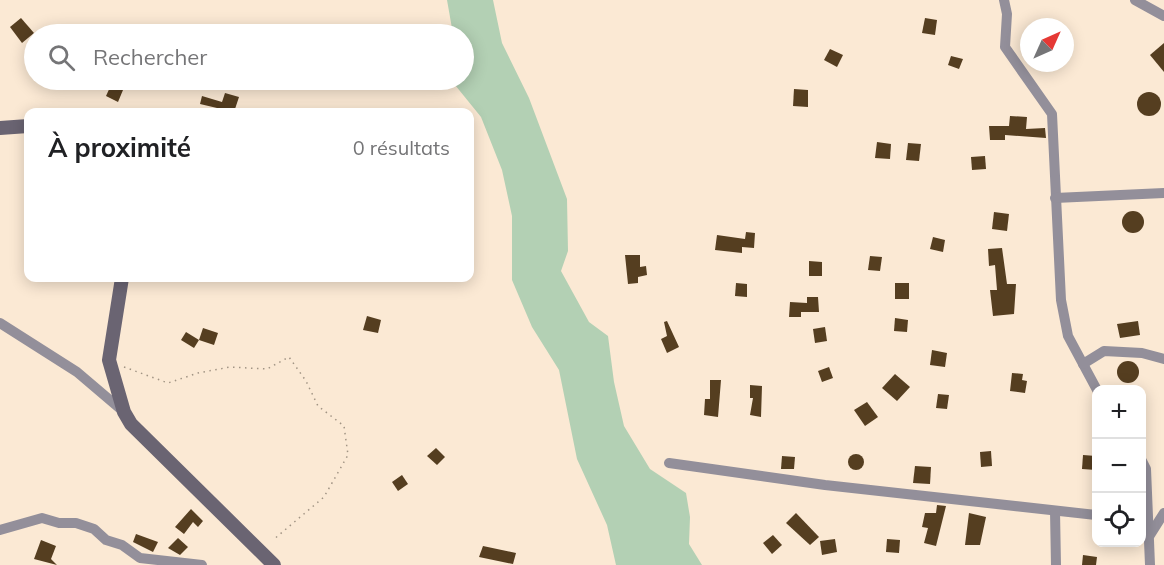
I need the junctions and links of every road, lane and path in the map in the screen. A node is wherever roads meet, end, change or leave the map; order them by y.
1 (1004, 0) edge
2 (1135, 0) edge
3 (1164, 16) edge
4 (24, 126) edge
5 (0, 128) edge
6 (1164, 193) edge
7 (1056, 198) junction
8 (121, 282) edge
9 (0, 323) edge
10 (1164, 359) edge
11 (109, 360) junction
12 (1083, 364) junction
13 (1094, 385) edge
14 (124, 412) junction
15 (669, 463) dead end
16 (1055, 511) junction
17 (1164, 513) edge
18 (1092, 515) edge
19 (0, 530) edge
20 (1146, 534) edge
21 (273, 540) dead end
22 (202, 565) edge
23 (274, 565) edge
24 (1056, 565) edge
25 (1150, 565) edge

1 - 7 street
2 - 3 street
4 - 5 street
6 - 7 street
7 - 12 street
8 - 11 street
9 - 14 street
10 - 12 street
11 - 14 street
11 - 21 path
12 - 13 street
14 - 23 street
15 - 16 street
16 - 18 street
16 - 24 street
17 - 20 street
19 - 22 street
20 - 25 street

